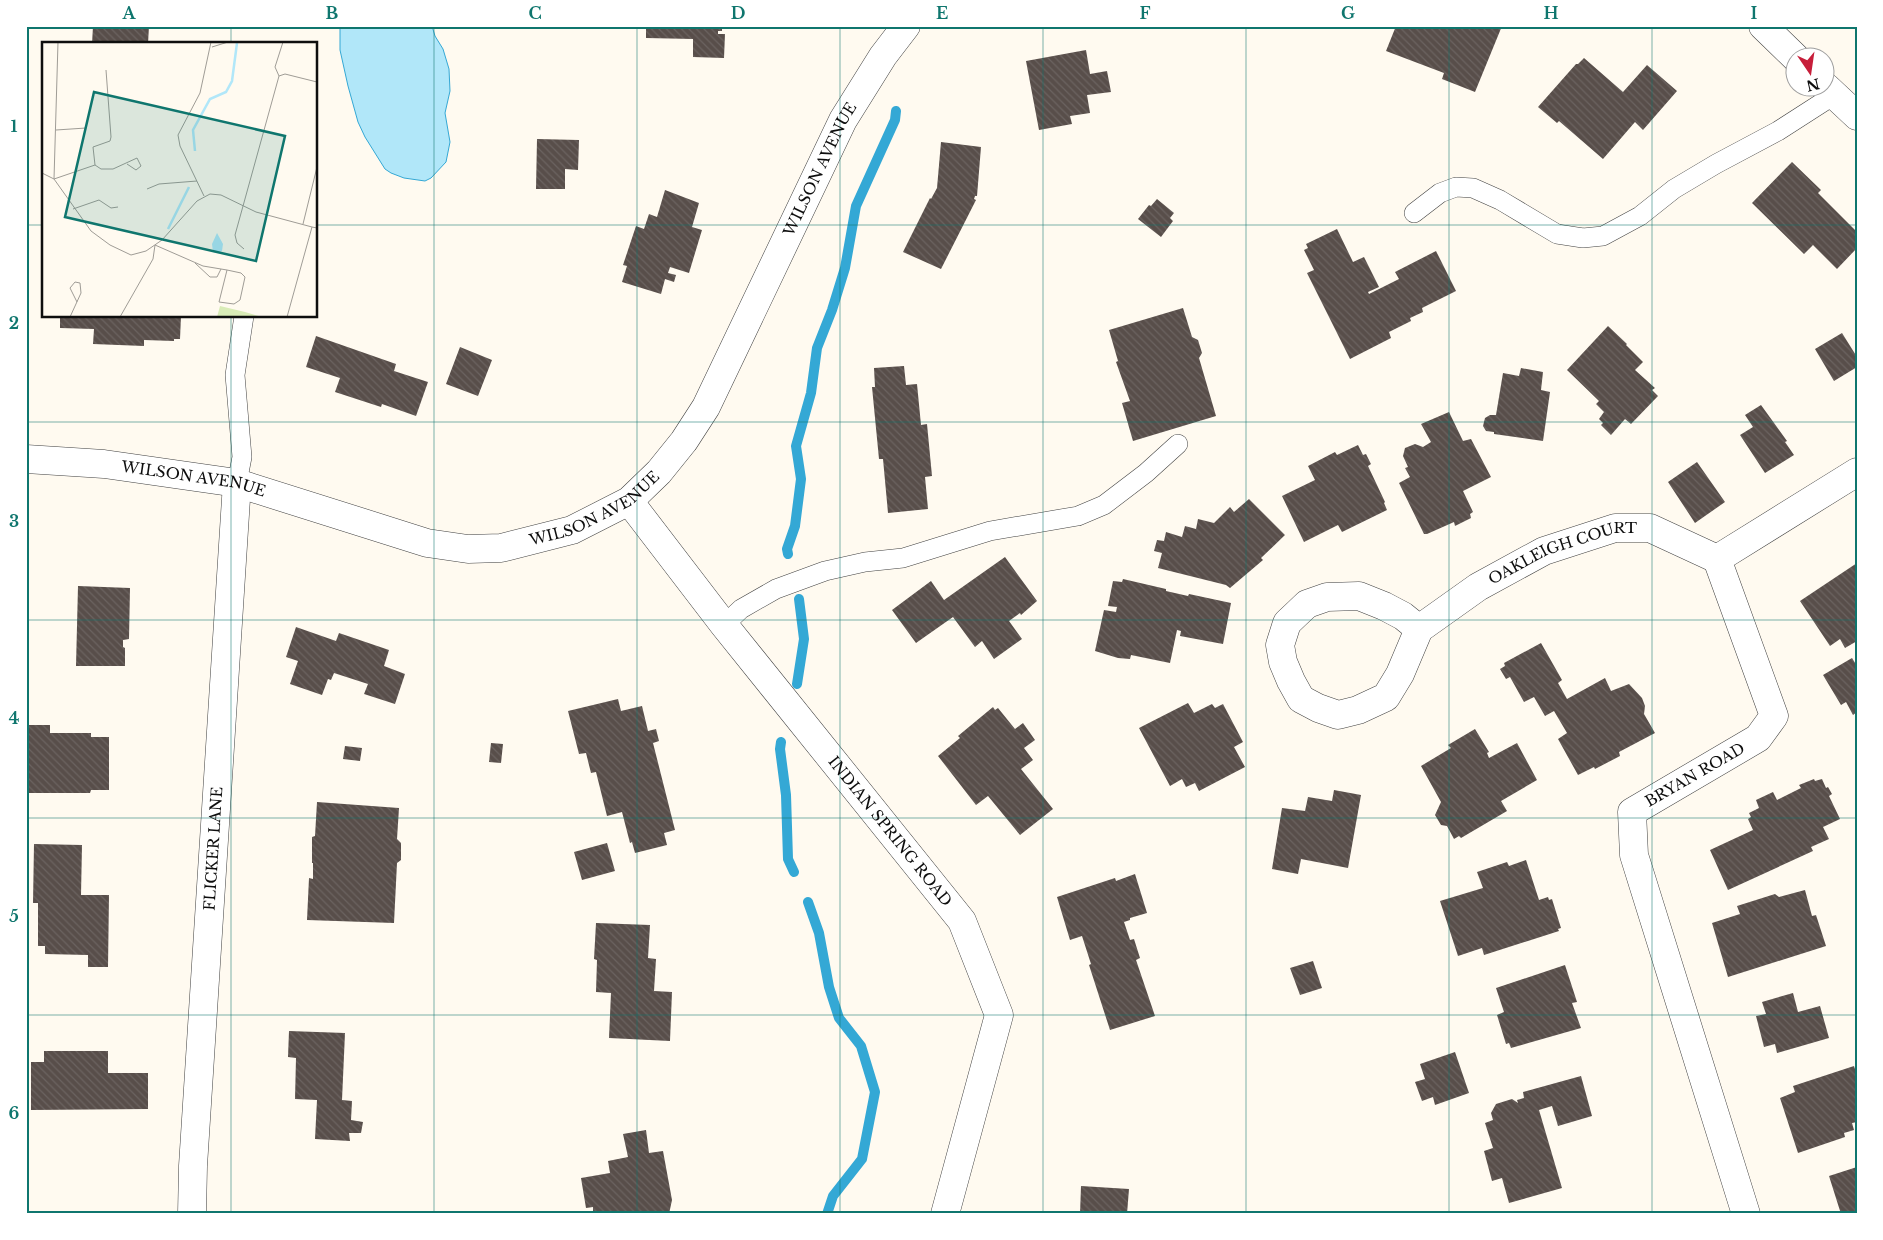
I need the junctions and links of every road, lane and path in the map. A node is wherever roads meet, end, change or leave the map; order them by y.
1 (906, 26) edge
2 (1763, 26) edge
3 (1786, 48) edge
4 (1836, 97) edge
5 (1821, 98) edge
6 (1857, 116) edge
7 (1414, 214) dead end
8 (244, 318) edge
9 (1178, 444) dead end
10 (26, 459) edge
11 (1857, 472) edge
12 (237, 484) junction
13 (630, 501) junction
14 (1717, 559) junction
15 (724, 626) junction
16 (1419, 629) junction
17 (192, 1214) edge
18 (945, 1214) edge
19 (1746, 1214) edge

1 - 13 street, WILSON AVENUE
2 - 3 street
4 - 6 street
5 - 7 lane
8 - 12 lane
9 - 15 lane
10 - 12 street, WILSON AVENUE
11 - 14 street
12 - 13 street, WILSON AVENUE
12 - 17 street, FLICKER LANE
13 - 15 street, INDIAN SPRING ROAD
14 - 16 street, OAKLEIGH COURT
14 - 19 street, BRYAN ROAD
15 - 18 street, INDIAN SPRING ROAD
16 - 16 street

